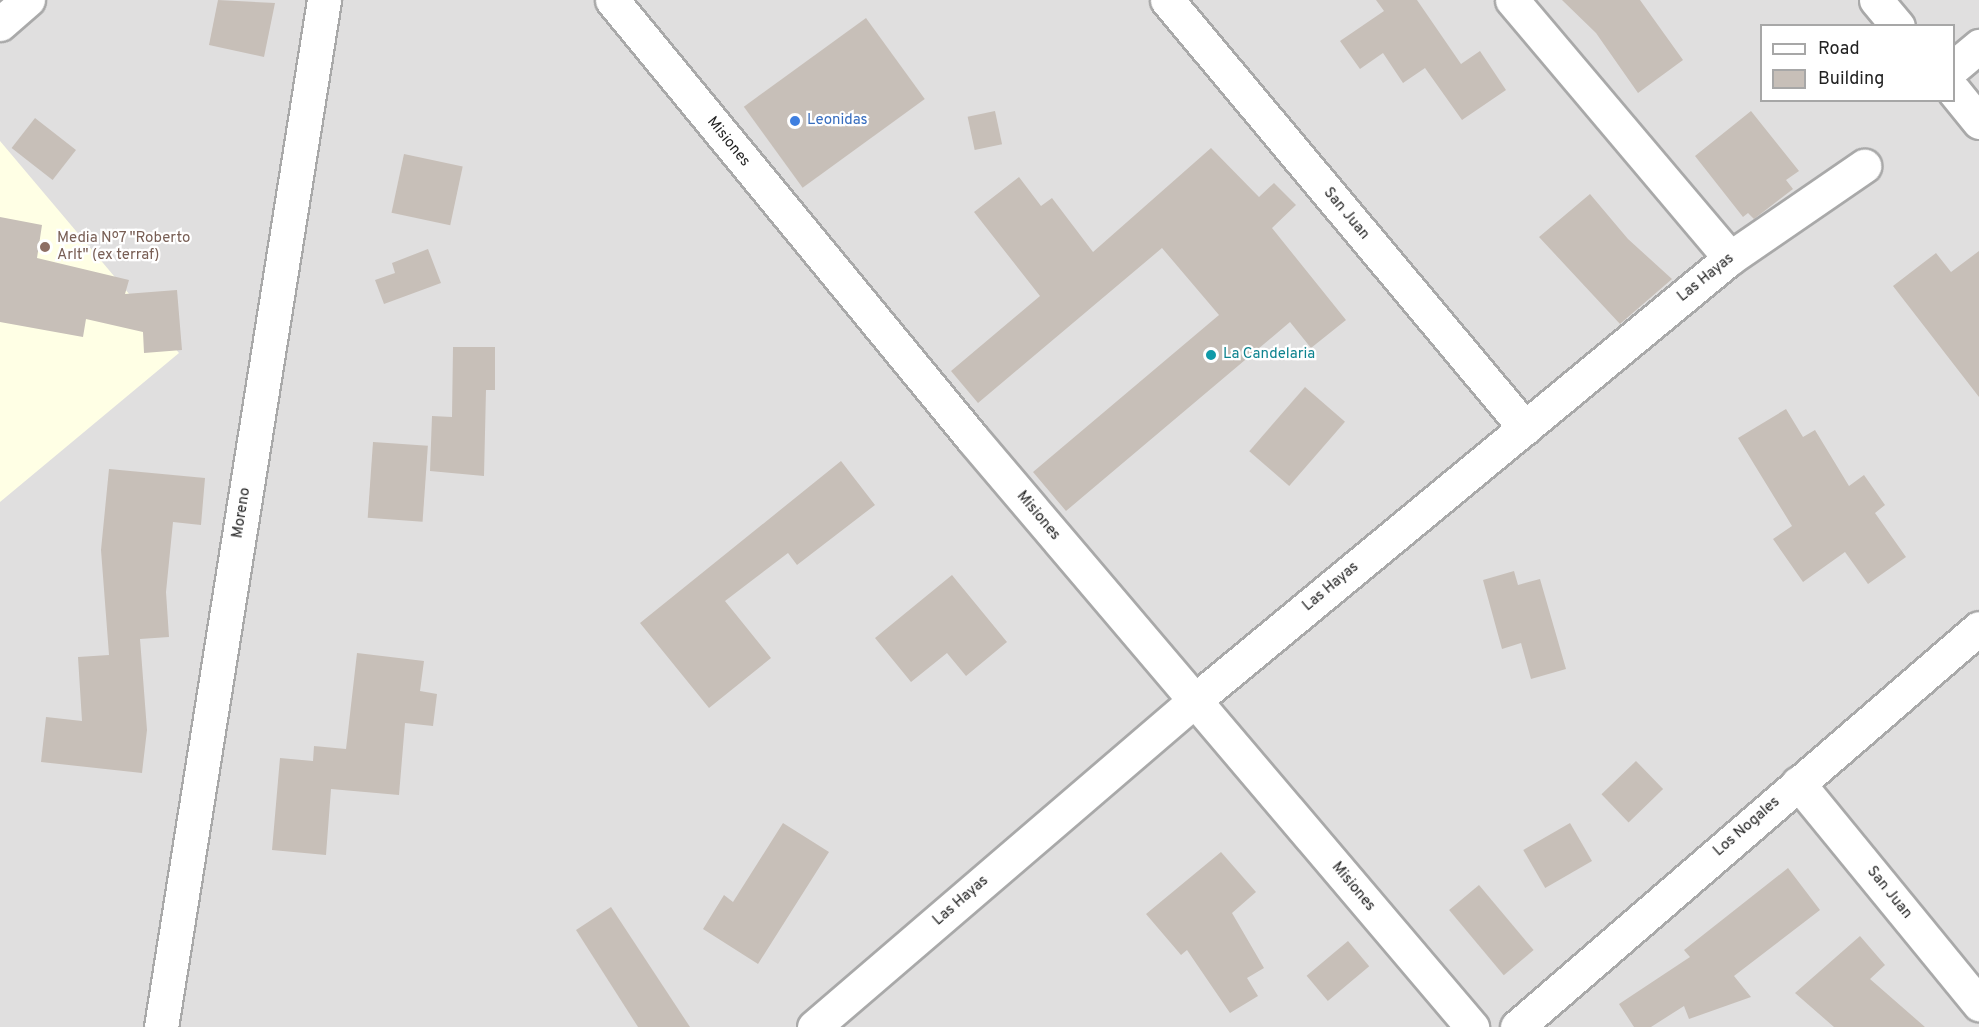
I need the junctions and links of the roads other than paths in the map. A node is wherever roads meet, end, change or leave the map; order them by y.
1 (28, 0) edge
2 (324, 0) edge
3 (612, 0) edge
4 (1167, 0) edge
5 (1512, 0) edge
6 (1876, 0) edge
7 (0, 24) edge
8 (1896, 24) edge
9 (1979, 46) edge
10 (1955, 66) edge
11 (1955, 93) edge
12 (1979, 122) edge
13 (1863, 166) dead end
14 (1730, 258) junction
15 (1525, 428) junction
16 (1979, 628) edge
17 (1194, 701) junction
18 (1798, 783) junction
19 (1979, 1004) edge
20 (161, 1027) edge
21 (814, 1027) edge
22 (1472, 1027) edge
23 (1517, 1027) edge

1 - 7 street
2 - 20 street, Moreno
3 - 17 street, Misiones
4 - 15 street, San Juan
5 - 14 street
6 - 8 street
9 - 10 street
11 - 12 street
13 - 14 street, Las Hayas
14 - 15 street, Las Hayas
15 - 17 street, Las Hayas
16 - 18 street, Los Nogales
17 - 21 street, Las Hayas
17 - 22 street, Misiones
18 - 19 street, San Juan
18 - 23 street, Los Nogales

